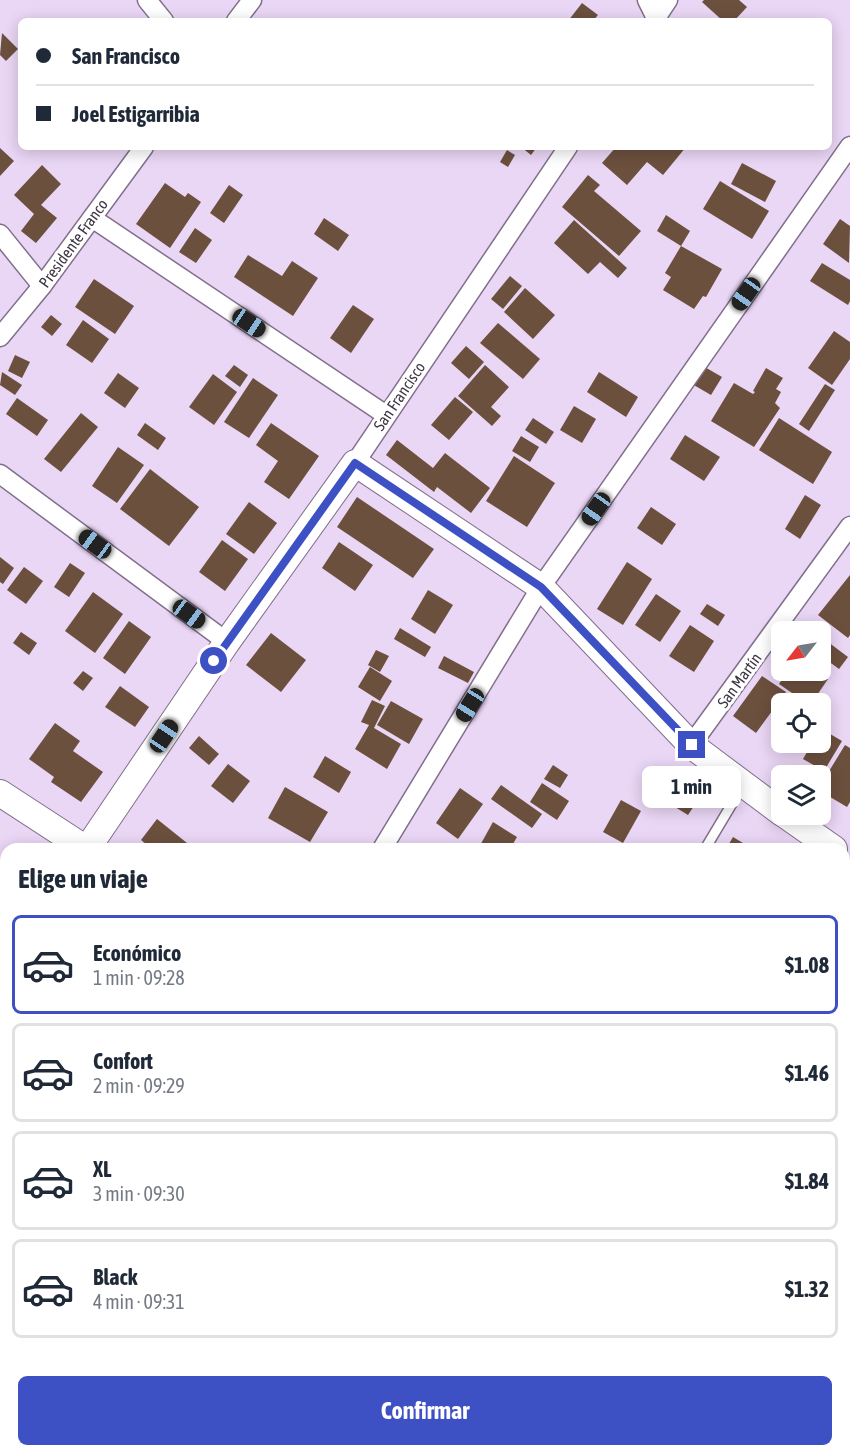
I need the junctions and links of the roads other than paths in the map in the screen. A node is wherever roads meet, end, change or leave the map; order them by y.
1 (147, 0) edge
2 (252, 0) edge
3 (647, 0) edge
4 (668, 0) edge
5 (162, 18) edge
6 (238, 18) edge
7 (655, 18) edge
8 (657, 18) edge
9 (142, 150) edge
10 (566, 150) edge
11 (840, 150) edge
12 (92, 218) junction
13 (0, 234) edge
14 (42, 286) junction
15 (0, 337) edge
16 (386, 415) junction
17 (355, 463) junction
18 (0, 474) edge
19 (850, 526) edge
20 (541, 587) junction
21 (227, 642) junction
22 (692, 745) junction
23 (744, 784) junction
24 (0, 793) edge
25 (771, 805) edge
26 (799, 825) edge
27 (77, 843) edge
28 (90, 843) edge
29 (388, 843) edge
30 (709, 843) edge
31 (825, 843) edge

1 - 5 street
2 - 6 street
3 - 7 street
4 - 8 street
9 - 12 street, Presidente Franco
10 - 16 street, San Francisco
11 - 20 street
12 - 14 street, Presidente Franco
12 - 16 street
13 - 14 street
14 - 15 street, Presidente Franco
16 - 17 street, San Francisco
17 - 20 street
17 - 21 street, San Francisco
18 - 21 street
19 - 22 street, San Martín
20 - 22 street
20 - 29 street
21 - 28 street, San Francisco
22 - 23 street
23 - 25 street
23 - 30 lane
24 - 27 street
26 - 31 street

